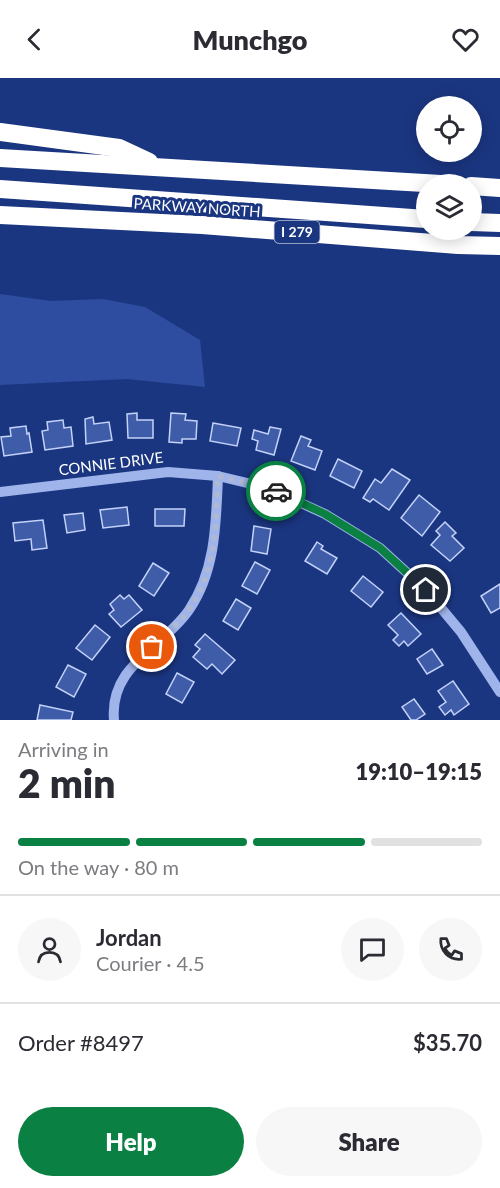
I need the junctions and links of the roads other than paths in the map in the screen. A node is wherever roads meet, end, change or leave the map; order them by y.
1 (0, 132) edge
2 (0, 158) edge
3 (159, 167) junction
4 (416, 182) edge
5 (482, 187) edge
6 (500, 188) edge
7 (0, 190) edge
8 (4, 216) edge
9 (416, 218) edge
10 (482, 223) edge
11 (500, 224) edge
12 (500, 246) edge
13 (218, 476) junction
14 (0, 492) edge
15 (500, 692) edge
16 (114, 720) edge

1 - 3 highway
2 - 3 highway
3 - 4 highway
5 - 6 highway
7 - 9 highway
8 - 12 highway, PARKWAY NORTH / I 279
10 - 11 highway
13 - 14 street, CONNIE DRIVE
13 - 15 street, CONNIE DRIVE
13 - 16 street

